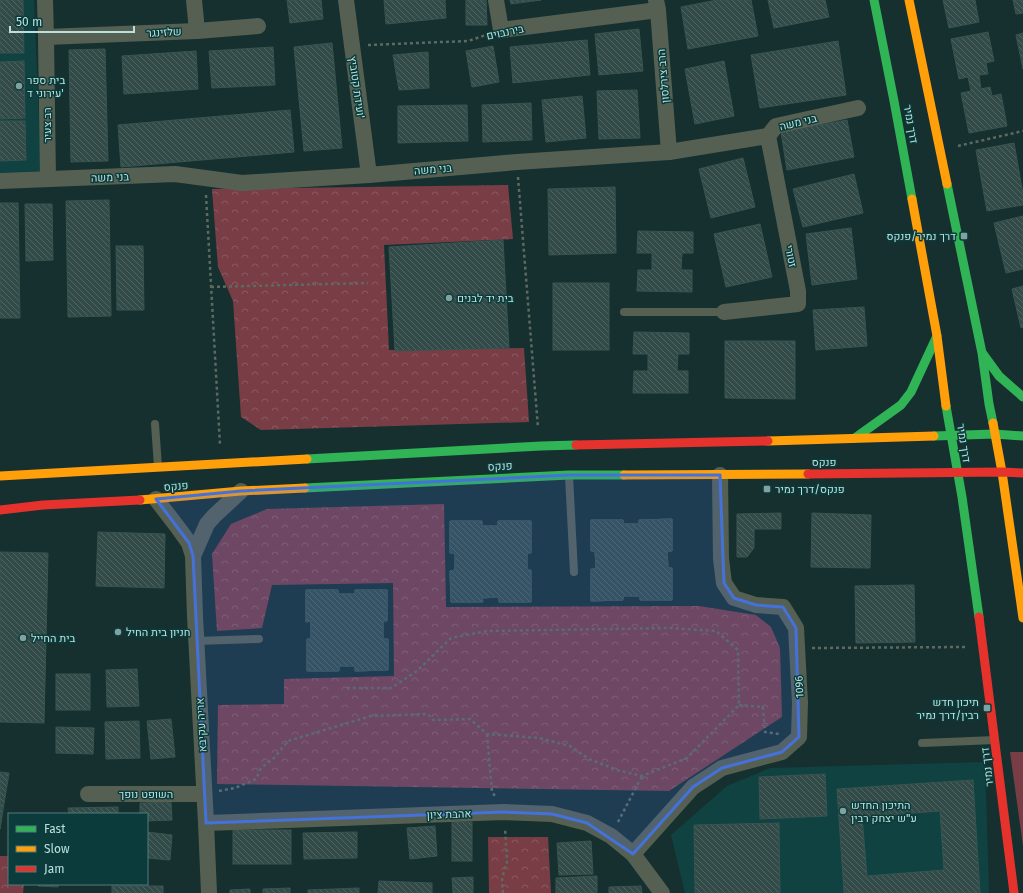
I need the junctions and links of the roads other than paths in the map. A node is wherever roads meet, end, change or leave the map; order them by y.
1 (45, 0) edge
2 (194, 0) edge
3 (346, 0) edge
4 (496, 0) edge
5 (874, 0) edge
6 (910, 0) edge
7 (657, 5) edge
8 (258, 26) dead end
9 (197, 31) junction
10 (46, 37) junction
11 (858, 108) dead end
12 (768, 136) junction
13 (669, 152) junction
14 (369, 175) junction
15 (48, 179) junction
16 (0, 181) edge
17 (624, 312) dead end
18 (724, 312) joint
19 (937, 336) junction
20 (982, 353) junction
21 (1023, 397) edge
22 (155, 424) dead end
23 (995, 434) junction
24 (951, 435) junction
25 (1023, 436) edge
26 (854, 438) junction
27 (158, 467) junction
28 (1002, 472) junction
29 (957, 473) junction
30 (1023, 473) edge
31 (569, 475) junction
32 (720, 475) junction
33 (0, 476) edge
34 (241, 492) junction
35 (156, 500) junction
36 (0, 510) edge
37 (193, 556) junction
38 (574, 572) dead end
39 (1023, 618) edge
40 (259, 639) dead end
41 (196, 641) junction
42 (995, 740) junction
43 (922, 743) dead end
44 (88, 794) dead end
45 (204, 794) junction
46 (206, 823) junction
47 (633, 854) junction
48 (209, 893) edge
49 (662, 893) edge
50 (1014, 893) edge

1 - 10 street, רב צעיר
2 - 9 street
3 - 14 street, ועידת קטוביץ'
4 - 7 street, בירנבוים
5 - 19 main road, דרך נמיר
6 - 20 main road, דרך נמיר
7 - 13 street, הרב צירלסון
8 - 9 street, שלזינגר
9 - 10 street, שלזינגר
10 - 15 street, רב צעיר
11 - 12 street, בני משה
12 - 13 street, בני משה
12 - 18 street, זטורי
13 - 14 street, בני משה
14 - 15 street, בני משה
15 - 16 street, בני משה
17 - 18 lane
19 - 24 main road, דרך נמיר
19 - 26 main road
20 - 21 main road
20 - 23 main road, דרך נמיר
22 - 27 lane
23 - 24 main road, פנקס
23 - 25 main road, פנקס
23 - 28 main road, דרך נמיר
24 - 26 main road, פנקס
24 - 29 main road, דרך נמיר
26 - 27 main road, פנקס
27 - 33 main road, פנקס
28 - 29 main road, פנקס
28 - 30 main road, פנקס
28 - 39 main road, דרך נמיר
29 - 32 main road, פנקס
29 - 42 main road, דרך נמיר
31 - 32 main road, פנקס
31 - 34 main road, פנקס
31 - 38 lane
32 - 47 street, 1096
34 - 35 main road, פנקס
34 - 37 street, אריה עקיבא
35 - 36 main road, פנקס
35 - 37 street, אריה עקיבא
37 - 41 street, אריה עקיבא
40 - 41 lane
41 - 45 street, אריה עקיבא
42 - 43 lane
42 - 50 main road, דרך נמיר
44 - 45 street, השופט נופך
45 - 46 street, אריה עקיבא
46 - 47 street, אהבת ציון
46 - 48 street, אריה עקיבא
47 - 49 street, אהבת ציון

